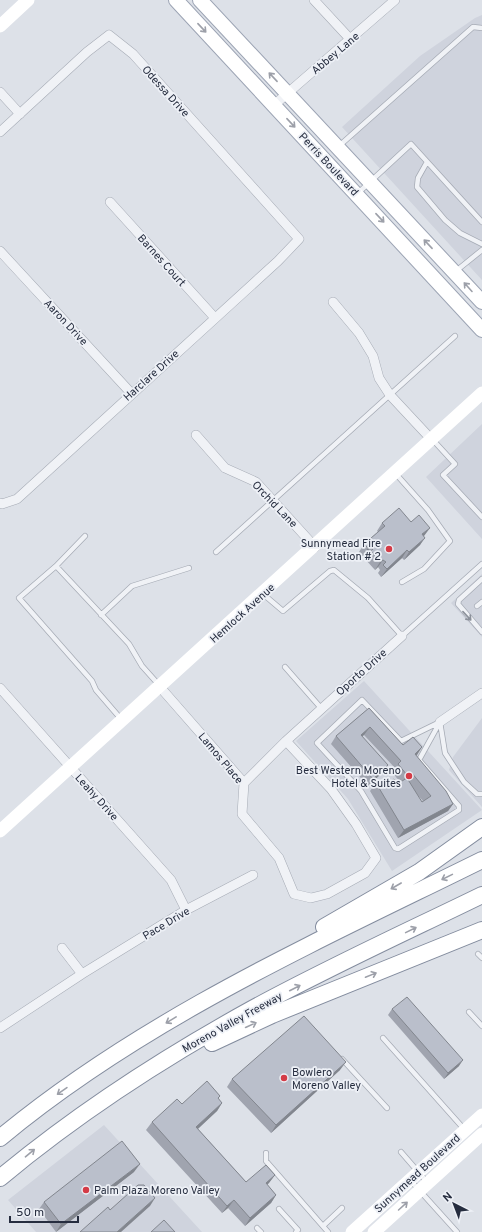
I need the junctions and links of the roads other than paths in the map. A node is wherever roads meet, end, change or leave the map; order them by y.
1 (28, 0) edge
2 (176, 0) edge
3 (200, 0) edge
4 (314, 0) edge
5 (395, 0) edge
6 (0, 26) edge
7 (482, 28) edge
8 (351, 40) junction
9 (0, 92) edge
10 (287, 93) junction
11 (274, 106) junction
12 (20, 114) junction
13 (0, 132) edge
14 (338, 147) junction
15 (427, 162) junction
16 (371, 182) junction
17 (357, 194) junction
18 (110, 202) dead end
19 (482, 222) edge
20 (299, 239) joint
21 (482, 244) edge
22 (482, 250) edge
23 (0, 251) edge
24 (455, 272) junction
25 (333, 302) dead end
26 (482, 302) edge
27 (215, 318) junction
28 (482, 330) edge
29 (455, 336) dead end
30 (131, 393) junction
31 (482, 393) edge
32 (390, 395) junction
33 (196, 435) dead end
34 (432, 439) junction
35 (395, 473) junction
36 (274, 500) junction
37 (0, 503) edge
38 (482, 517) edge
39 (85, 536) dead end
40 (315, 546) junction
41 (216, 552) dead end
42 (482, 564) edge
43 (56, 566) junction
44 (189, 568) dead end
45 (482, 579) edge
46 (402, 582) dead end
47 (263, 594) junction
48 (482, 602) edge
49 (477, 606) dead end
50 (101, 615) junction
51 (482, 632) edge
52 (402, 636) junction
53 (285, 667) dead end
54 (160, 687) junction
55 (0, 688) edge
56 (482, 693) edge
57 (321, 708) junction
58 (122, 720) junction
59 (440, 722) junction
60 (286, 741) junction
61 (70, 767) junction
62 (244, 783) junction
63 (482, 794) edge
64 (482, 827) edge
65 (0, 831) edge
66 (482, 860) edge
67 (252, 875) dead end
68 (482, 895) edge
69 (186, 910) junction
70 (482, 930) edge
71 (62, 948) dead end
72 (478, 954) dead end
73 (482, 958) edge
74 (82, 974) junction
75 (204, 1000) junction
76 (469, 1012) dead end
77 (482, 1026) edge
78 (0, 1028) edge
79 (383, 1038) dead end
80 (336, 1052) edge
81 (104, 1100) junction
82 (387, 1108) dead end
83 (482, 1115) edge
84 (465, 1130) junction
85 (0, 1138) edge
86 (478, 1138) edge
87 (401, 1152) dead end
88 (266, 1153) dead end
89 (414, 1176) junction
90 (0, 1178) edge
91 (424, 1187) junction
92 (342, 1208) dead end
93 (279, 1209) dead end
94 (323, 1226) junction
95 (296, 1232) edge
96 (328, 1232) edge
97 (352, 1232) edge
98 (374, 1232) edge
99 (456, 1232) edge

1 - 6 street
2 -> 11 main road, Perris Boulevard
10 -> 3 main road, Perris Boulevard
4 - 8 street
5 - 8 street, Abbey Lane
7 - 14 lane
8 - 10 street, Abbey Lane
9 - 12 street
10 - 11 street, Abbey Lane
10 - 14 main road, Perris Boulevard
11 -> 17 main road, Perris Boulevard
12 - 13 street
12 - 20 street, Odessa Drive
14 - 16 main road, Perris Boulevard
15 - 16 lane
15 - 19 lane
15 - 21 lane
16 - 17 lane
24 -> 16 main road, Perris Boulevard
17 -> 28 main road, Perris Boulevard
18 - 27 street, Barnes Court
20 - 27 street, Harclare Drive
22 - 24 lane
23 - 30 street, Aaron Drive
26 -> 24 main road, Perris Boulevard
25 - 32 street
27 - 30 street, Harclare Drive
29 - 32 lane
30 - 37 street, Harclare Drive
31 - 34 street, Hemlock Avenue
32 - 34 street
32 - 36 lane
33 - 36 street, Orchid Lane
34 - 35 street, Hemlock Avenue
34 - 38 lane
35 - 40 street, Hemlock Avenue
35 - 46 lane
36 - 40 street, Orchid Lane
36 - 41 lane
39 - 43 lane
40 - 47 street, Hemlock Avenue
42 - 52 lane, Oporto Drive
43 - 50 lane
43 - 58 lane
44 - 50 lane
45 -> 51 lane
47 - 52 lane
47 - 54 street, Hemlock Avenue
48 - 49 lane
50 - 54 lane
52 - 57 street, Oporto Drive
53 - 57 lane
54 - 58 street, Hemlock Avenue
54 - 62 street, Lamos Place
55 - 61 street, Leahy Drive
56 - 59 street
57 - 60 street, Oporto Drive
58 - 61 street, Hemlock Avenue
59 - 59 lane
59 - 63 lane
60 - 62 street, Oporto Drive
60 - 62 street, Lamos Place
61 - 65 street, Hemlock Avenue
61 - 69 street, Leahy Drive
64 -> 75 highway
66 -> 75 highway
67 - 69 street, Pace Drive
81 -> 68 highway, Moreno Valley Freeway
69 - 74 street, Pace Drive
81 -> 70 highway
71 - 74 street
72 - 73 lane
74 - 78 street, Pace Drive
75 -> 85 highway
76 - 77 lane
79 - 84 lane
80 - 82 lane
90 -> 81 highway, Moreno Valley Freeway
83 - 84 street, Sunnymead Boulevard
84 - 86 lane
84 - 89 street, Sunnymead Boulevard
86 - 91 street, Sunnymead Boulevard
87 - 89 lane
88 - 94 lane
89 - 91 lane
89 - 91 lane
89 - 97 street, Sunnymead Boulevard
98 -> 91 street, Sunnymead Boulevard
91 - 99 lane
92 - 94 lane
93 - 95 lane
94 - 96 lane

